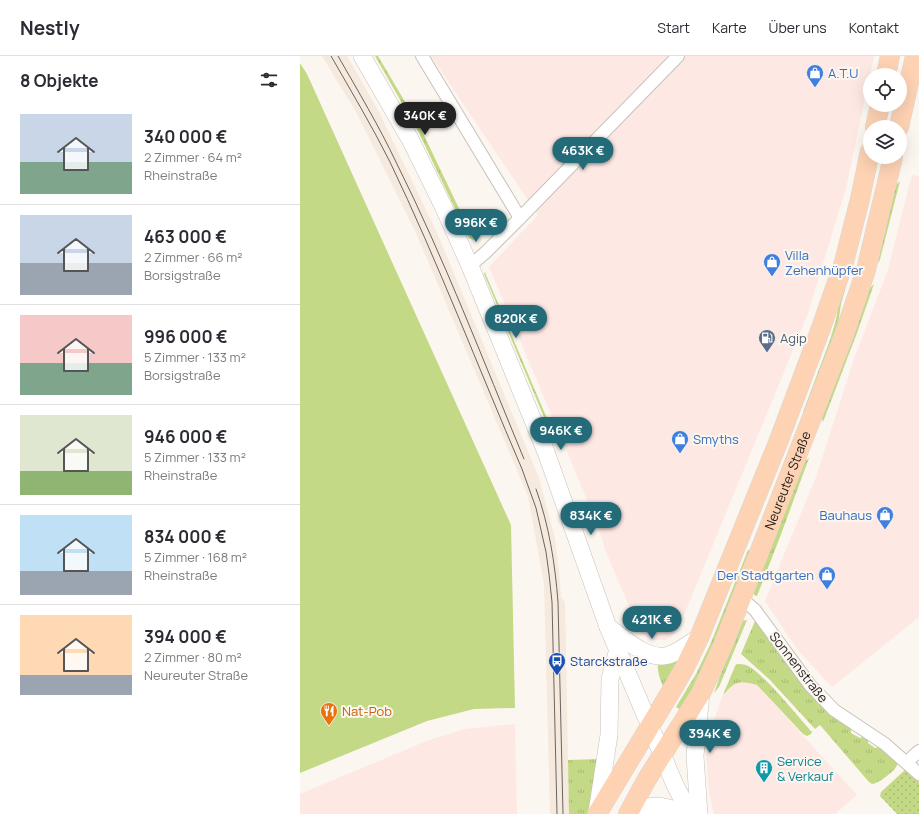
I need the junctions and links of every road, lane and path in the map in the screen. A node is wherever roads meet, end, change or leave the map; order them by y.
1 (362, 56) edge
2 (422, 56) edge
3 (678, 56) edge
4 (890, 56) edge
5 (914, 56) edge
6 (887, 68) edge
7 (901, 120) edge
8 (867, 164) edge
9 (891, 164) edge
10 (520, 218) junction
11 (470, 266) junction
12 (741, 598) junction
13 (608, 626) junction
14 (699, 638) junction
15 (618, 649) junction
16 (701, 693) junction
17 (650, 725) junction
18 (919, 751) edge
19 (663, 754) junction
20 (907, 762) junction
21 (919, 774) edge
22 (597, 814) edge
23 (628, 814) edge
24 (636, 814) edge
25 (689, 814) edge
26 (699, 814) edge

1 - 11 main road
2 - 10 street
3 - 10 street
4 - 6 main road
5 - 7 main road
8 - 14 main road, Neureuter Straße
9 - 12 main road, Neureuter Straße
10 - 11 street
11 - 13 main road
12 - 16 main road, Neureuter Straße
12 - 20 street, Sonnenstraße
13 - 14 main road
13 - 15 main road
14 - 17 main road, Neureuter Straße
15 - 17 main road
15 - 22 main road
16 - 19 main road, Neureuter Straße
16 - 26 main road
17 - 19 main road
17 - 22 main road
18 - 20 street
19 - 23 main road, Neureuter Straße
19 - 25 main road
20 - 21 street, Sonnenstraße
24 - 25 main road

